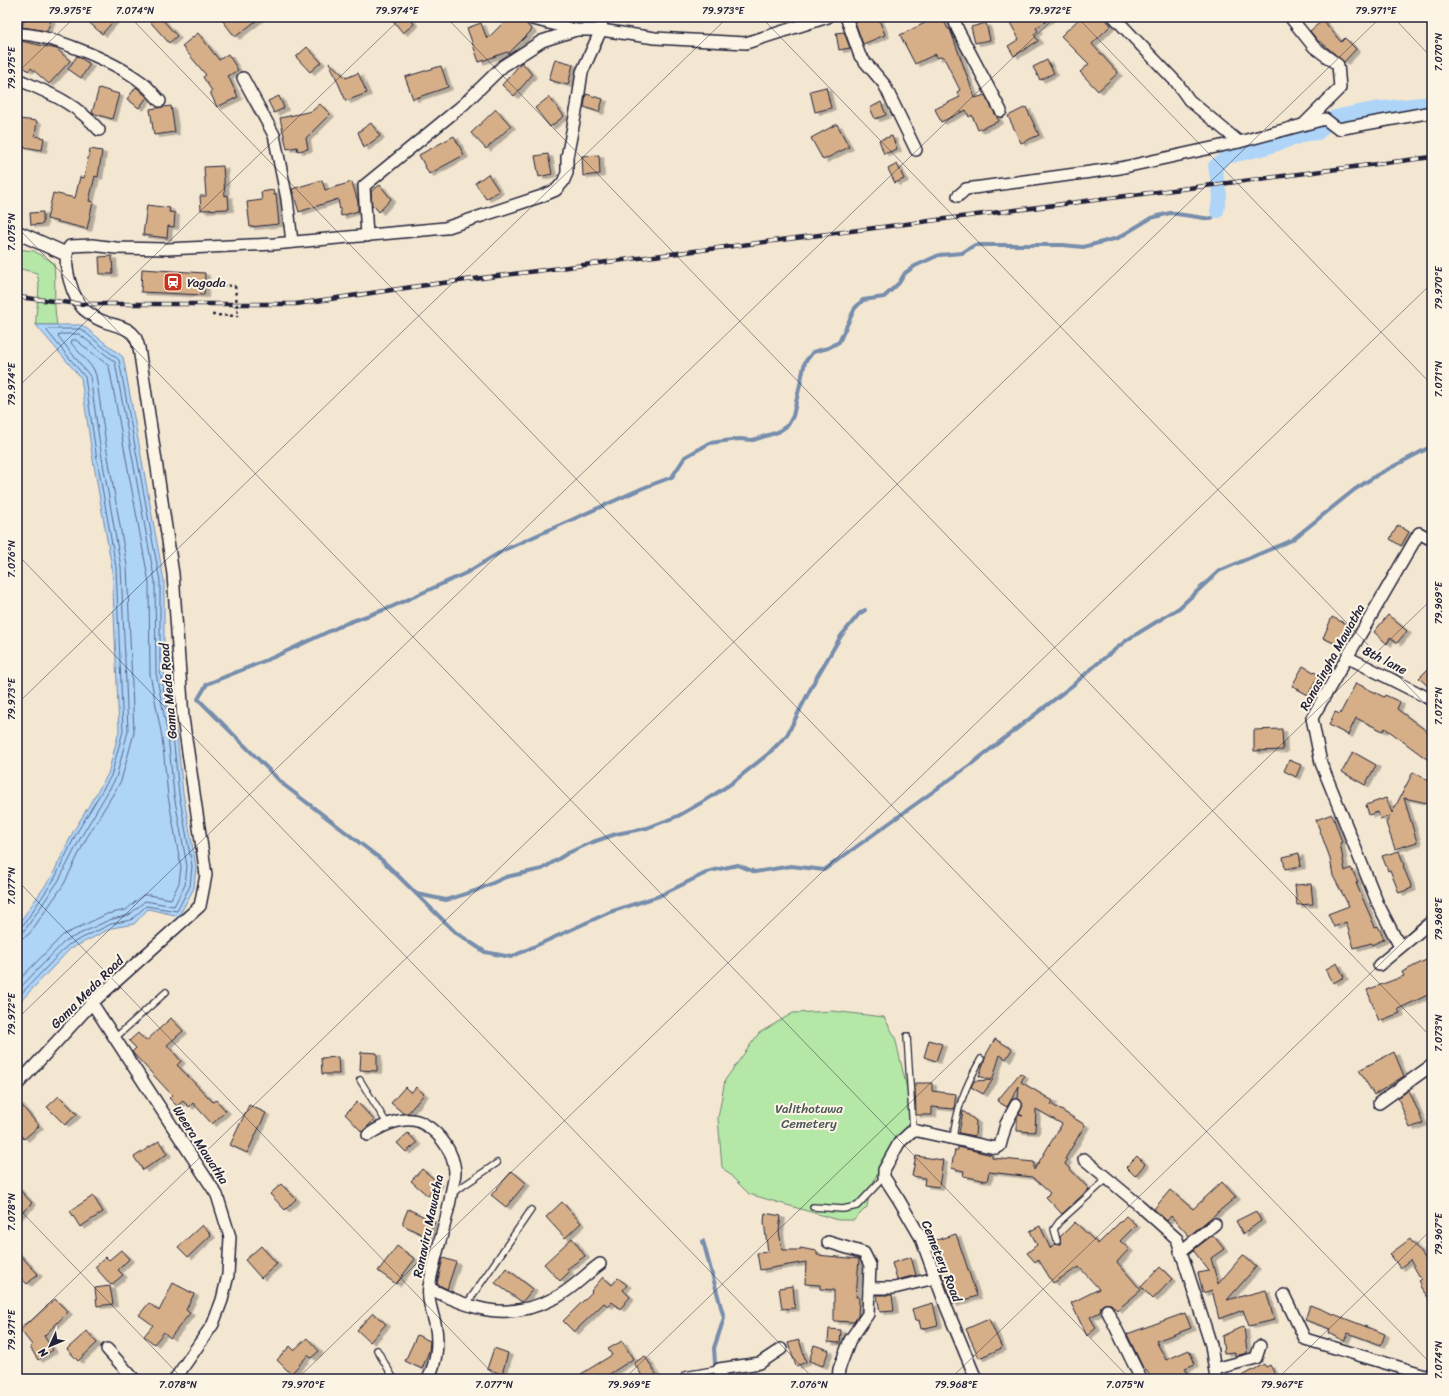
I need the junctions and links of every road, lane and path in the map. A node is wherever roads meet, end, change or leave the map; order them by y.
1 (531, 17) edge
2 (602, 17) edge
3 (828, 17) edge
4 (846, 17) edge
5 (953, 17) edge
6 (1114, 17) edge
7 (1290, 17) edge
8 (576, 30) junction
9 (601, 30) junction
10 (17, 34) edge
11 (243, 78) dead end
12 (17, 79) edge
13 (160, 101) dead end
14 (1001, 111) dead end
15 (1432, 112) edge
16 (1303, 125) junction
17 (99, 130) dead end
18 (1239, 142) junction
19 (916, 150) dead end
20 (958, 196) dead end
21 (17, 234) edge
22 (367, 236) junction
23 (292, 242) junction
24 (66, 254) junction
25 (216, 285) dead end
26 (212, 315) dead end
27 (1432, 540) edge
28 (1347, 657) junction
29 (1432, 700) edge
30 (1432, 921) edge
31 (1400, 947) junction
32 (1379, 965) dead end
33 (166, 992) dead end
34 (92, 1004) junction
35 (907, 1036) dead end
36 (115, 1038) junction
37 (981, 1059) dead end
38 (1432, 1065) edge
39 (360, 1080) dead end
40 (17, 1085) edge
41 (1379, 1103) dead end
42 (1016, 1106) dead end
43 (389, 1125) junction
44 (913, 1130) junction
45 (368, 1135) dead end
46 (953, 1140) junction
47 (1084, 1159) dead end
48 (497, 1163) dead end
49 (884, 1177) junction
50 (1108, 1178) junction
51 (451, 1194) junction
52 (813, 1207) dead end
53 (531, 1210) dead end
54 (1215, 1224) dead end
55 (1057, 1241) dead end
56 (828, 1242) dead end
57 (1180, 1252) junction
58 (600, 1264) dead end
59 (935, 1278) junction
60 (429, 1288) junction
61 (869, 1288) junction
62 (1284, 1295) dead end
63 (466, 1306) junction
64 (1107, 1310) dead end
65 (1260, 1346) dead end
66 (107, 1349) dead end
67 (377, 1350) dead end
68 (781, 1350) dead end
69 (721, 1374) edge
70 (1215, 1374) edge
71 (685, 1375) dead end
72 (1432, 1377) edge
73 (134, 1379) edge
74 (175, 1379) edge
75 (394, 1379) edge
76 (428, 1379) edge
77 (838, 1379) edge
78 (976, 1379) edge
79 (1141, 1379) edge

1 - 8 street
2 - 9 street
3 - 9 street
4 - 19 street
5 - 14 street
6 - 18 street
7 - 16 street
8 - 9 street
8 - 22 street
9 - 22 street
10 - 13 street
11 - 23 street
12 - 17 street
15 - 16 street
16 - 18 street
18 - 20 street
21 - 24 street
22 - 23 street
23 - 24 street
24 - 34 street, Gama Meda Road
25 - 26 path, bridge
27 - 28 street, Ranasingha Mawatha
28 - 29 street, 8th lane
28 - 31 street, Ranasingha Mawatha
30 - 31 street
31 - 32 street
33 - 36 lane
34 - 36 street, Weera Mawatha
34 - 40 street, Gama Meda Road
35 - 44 lane
36 - 74 street, Weera Mawatha
37 - 46 lane
38 - 41 street
39 - 43 lane
42 - 46 street
43 - 45 street, Ranaviru Mawatha
43 - 51 street, Ranaviru Mawatha
44 - 46 street
44 - 49 street
47 - 50 street
48 - 51 lane
49 - 52 lane
49 - 59 street, Cemetery Road
50 - 55 lane
50 - 57 street
51 - 60 street, Ranaviru Mawatha
53 - 63 lane
54 - 57 street
56 - 61 street
57 - 70 street
58 - 63 street
59 - 61 street
59 - 78 street, Cemetery Road
60 - 63 street
60 - 76 street, Ranaviru Mawatha
61 - 77 street
62 - 72 street
64 - 79 street
65 - 70 street
66 - 73 street
67 - 75 lane
68 - 69 street
69 - 71 lane

